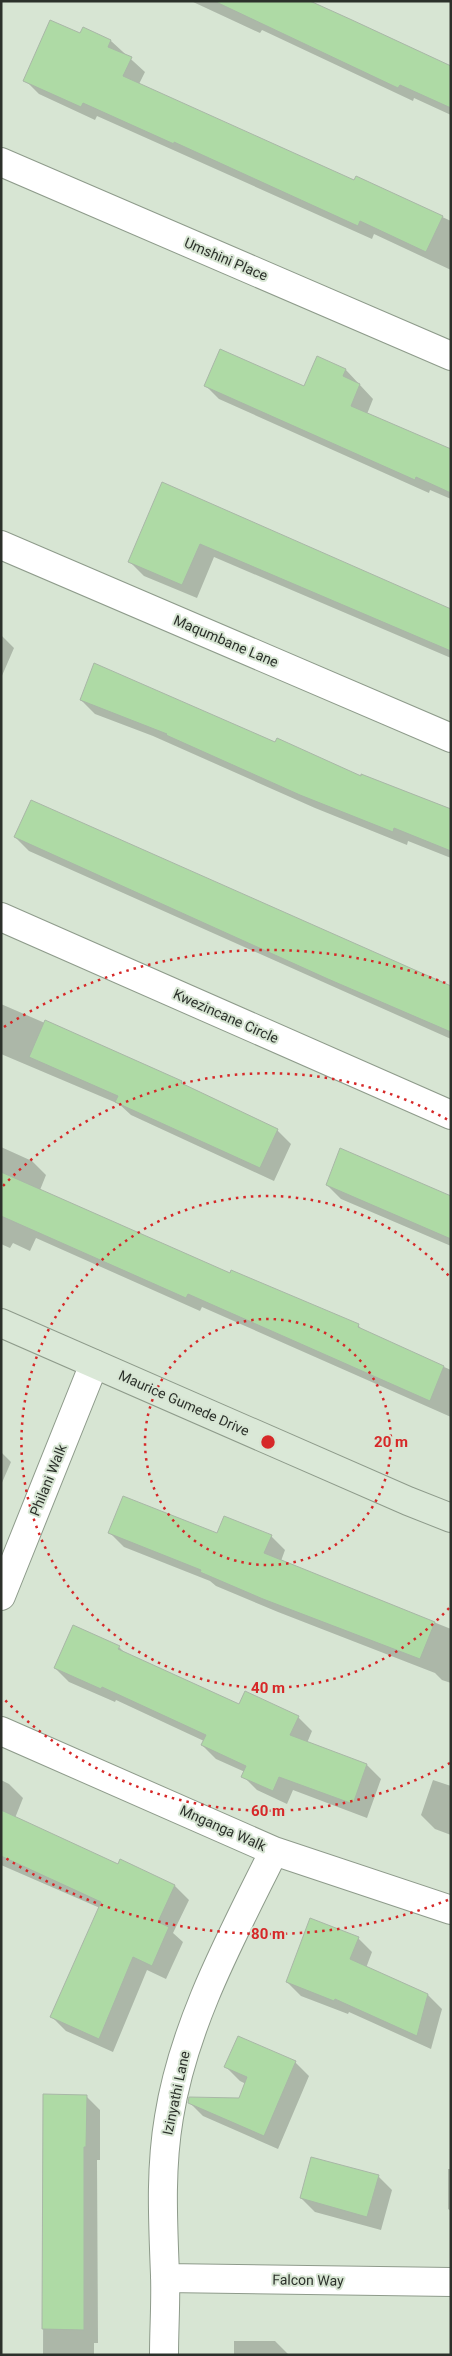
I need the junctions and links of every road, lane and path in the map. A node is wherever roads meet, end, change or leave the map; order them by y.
1 (1, 162) edge
2 (451, 356) edge
3 (1, 544) edge
4 (451, 738) edge
5 (1, 917) edge
6 (451, 1115) edge
7 (1, 1323) edge
8 (94, 1364) junction
9 (451, 1518) edge
10 (1, 1596) edge
11 (1, 1731) edge
12 (274, 1851) junction
13 (451, 1910) edge
14 (165, 2278) junction
15 (451, 2282) edge
16 (164, 2355) edge

1 - 2 street, Umshini Place
3 - 4 street, Maqumbane Lane
5 - 6 street, Kwezincane Circle
7 - 8 street, Maurice Gumede Drive
8 - 9 street, Maurice Gumede Drive
8 - 10 street, Philani Walk
11 - 12 street, Mnganga Walk
12 - 13 street, Mnganga Walk
12 - 14 street, Izinyathi Lane
14 - 15 street, Falcon Way
14 - 16 street, Izinyathi Lane

